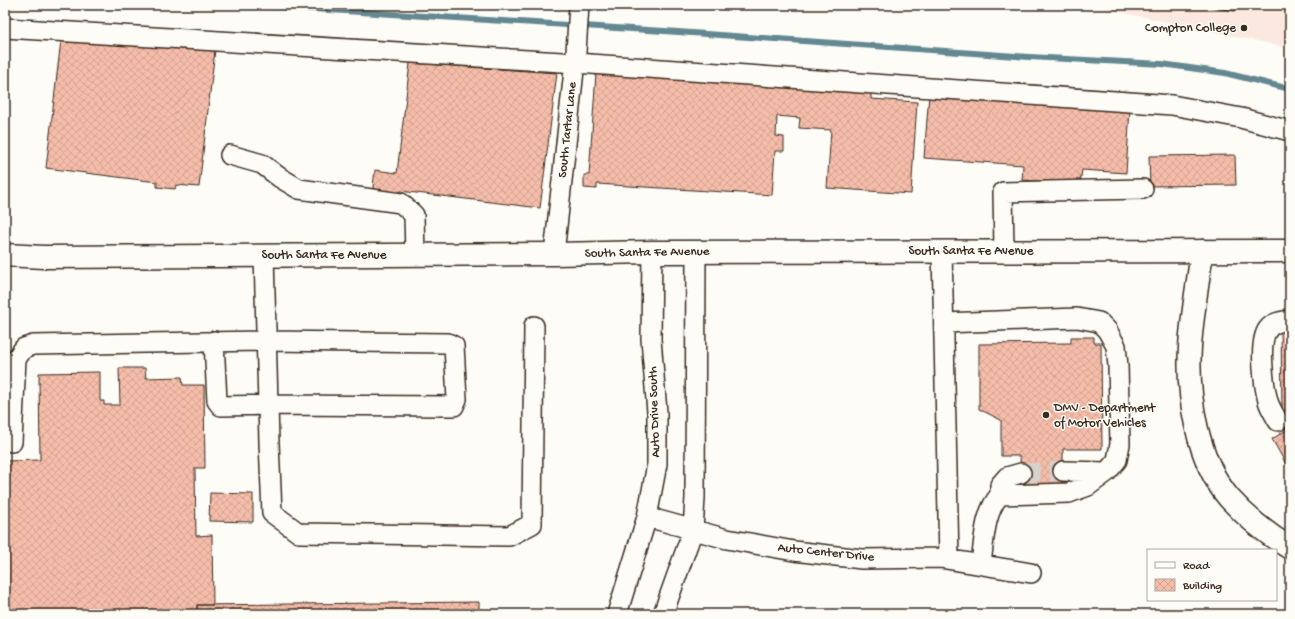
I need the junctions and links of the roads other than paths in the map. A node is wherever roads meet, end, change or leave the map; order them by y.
1 (579, 5) edge
2 (5, 28) edge
3 (575, 57) junction
4 (1290, 131) edge
5 (230, 155) dead end
6 (1143, 189) dead end
7 (1290, 250) edge
8 (942, 251) junction
9 (1004, 251) junction
10 (1202, 251) junction
11 (652, 252) junction
12 (696, 252) junction
13 (554, 254) junction
14 (5, 255) edge
15 (415, 255) junction
16 (264, 256) junction
17 (1290, 320) edge
18 (944, 323) junction
19 (534, 326) dead end
20 (266, 341) junction
21 (214, 342) junction
22 (268, 405) junction
23 (1278, 421) dead end
24 (12, 442) dead end
25 (1063, 471) tunnel mouth
26 (1107, 472) junction
27 (1021, 473) tunnel mouth
28 (1000, 495) junction
29 (647, 517) junction
30 (693, 530) junction
31 (1290, 548) edge
32 (949, 559) junction
33 (981, 564) junction
34 (1031, 573) dead end
35 (616, 614) edge
36 (663, 614) edge

1 - 3 street, South Tartar Lane
2 - 3 street
3 - 4 street
3 - 13 street, South Tartar Lane
5 - 15 street
6 - 9 street
7 - 10 main road, South Santa Fe Avenue
8 - 9 main road, South Santa Fe Avenue
8 - 12 main road, South Santa Fe Avenue
8 - 18 street
9 - 10 main road, South Santa Fe Avenue
10 - 31 main road
11 - 12 main road, South Santa Fe Avenue
11 - 13 main road, South Santa Fe Avenue
11 - 29 street, Auto Drive South
12 - 30 street
13 - 15 main road, South Santa Fe Avenue
14 - 16 main road, South Santa Fe Avenue
15 - 16 main road, South Santa Fe Avenue
16 - 20 street
17 - 23 street
18 - 26 street
18 - 32 street
19 - 22 street
20 - 21 street
20 - 22 street
20 - 22 street
21 - 22 street
21 - 24 street
25 - 26 street
26 - 28 street
27 - 28 street
28 - 33 street
29 - 30 street, Auto Center Drive
29 - 35 street, Auto Drive South
30 - 32 street, Auto Center Drive
30 - 36 street
32 - 33 street, Auto Center Drive
33 - 34 street, Auto Center Drive

